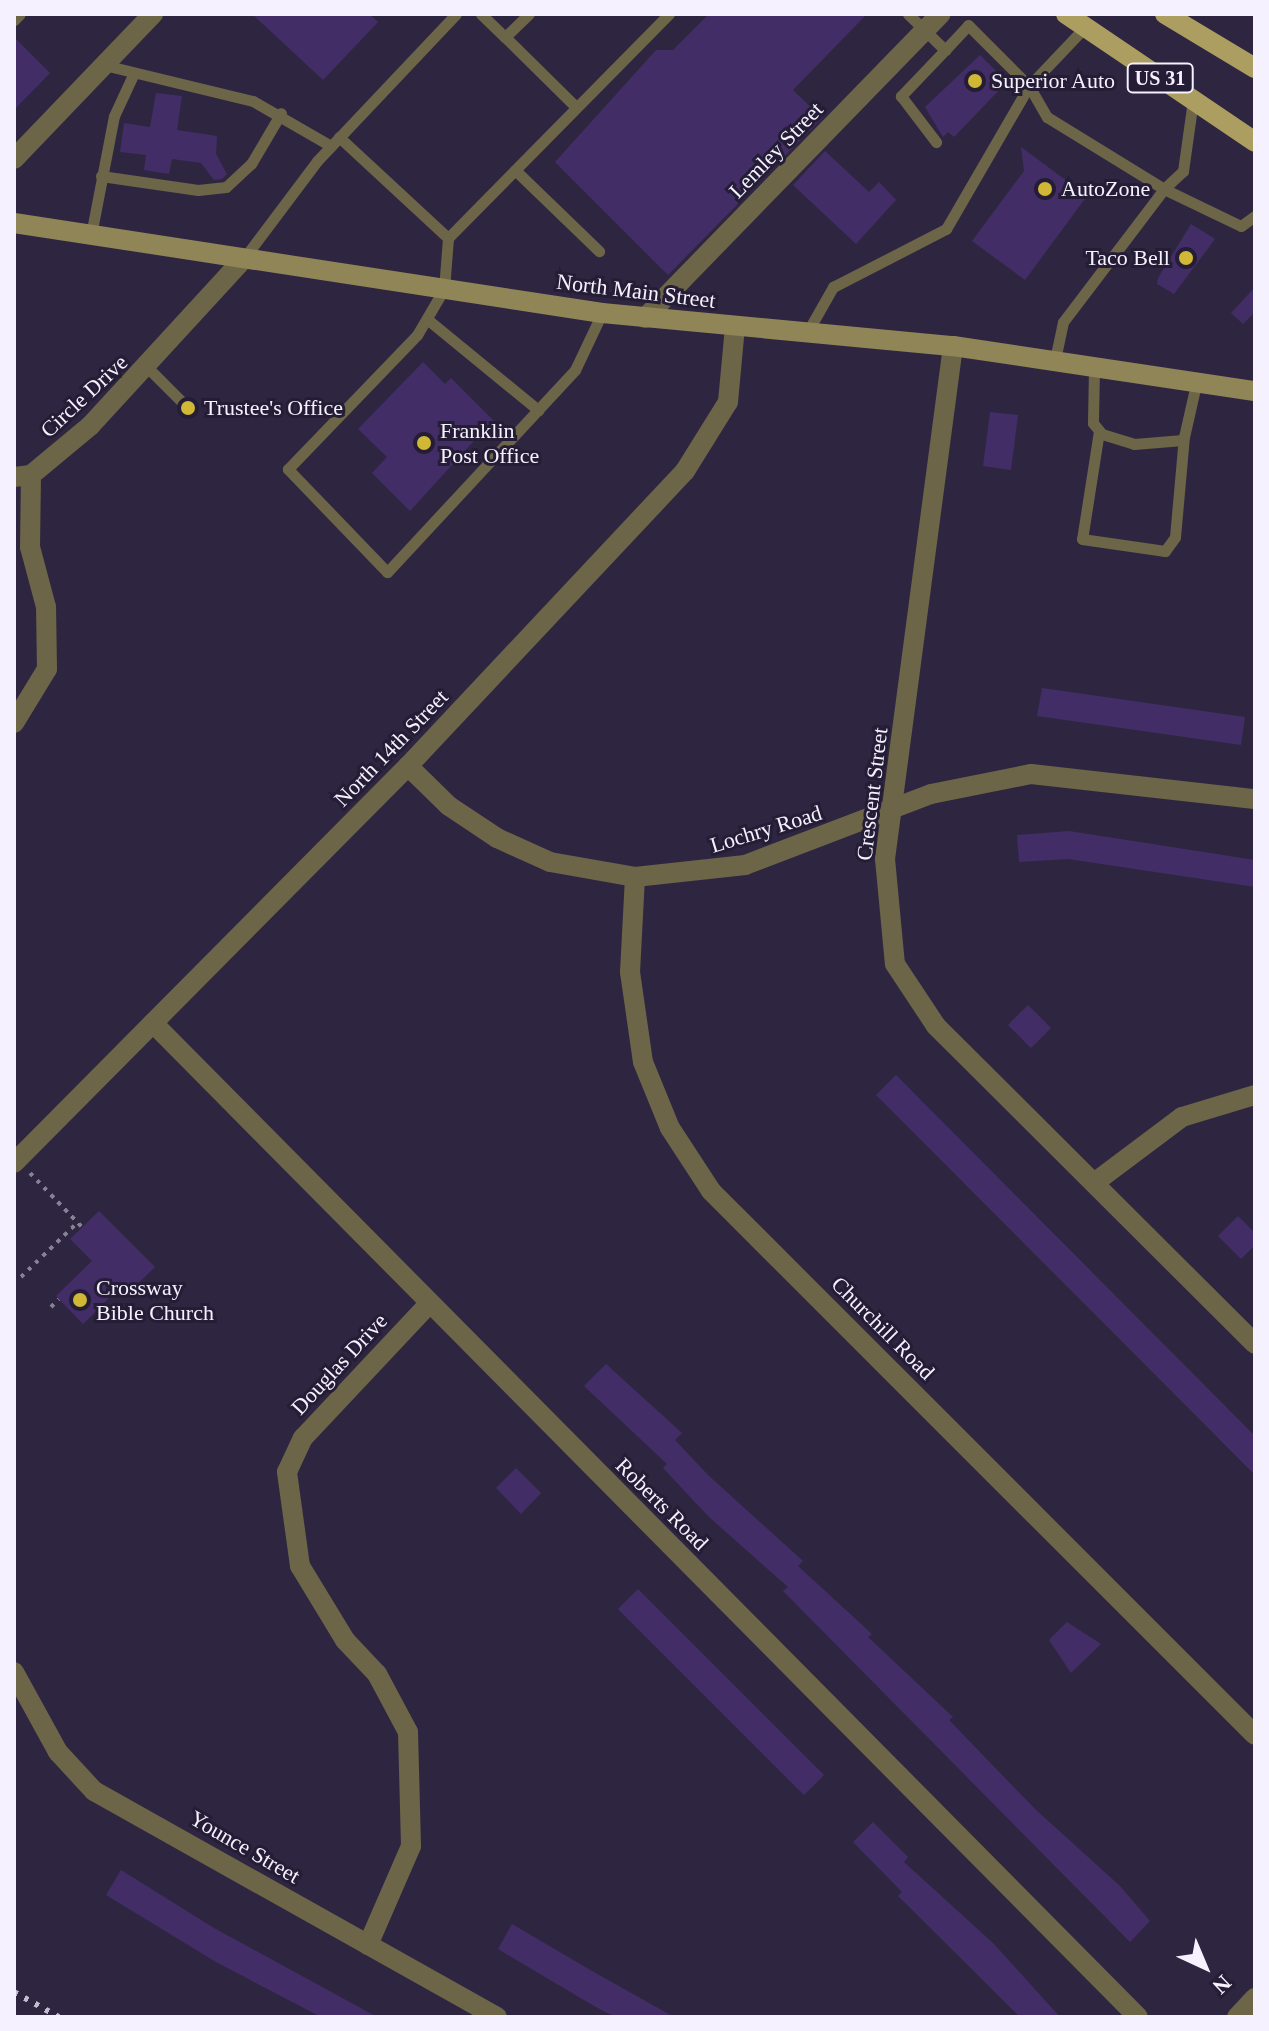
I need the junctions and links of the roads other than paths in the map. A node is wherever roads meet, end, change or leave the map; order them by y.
1 (20, 14) edge
2 (153, 14) edge
3 (456, 14) edge
4 (481, 14) edge
5 (529, 14) edge
6 (669, 14) edge
7 (908, 14) edge
8 (941, 14) edge
9 (1066, 14) edge
10 (1165, 14) edge
11 (14, 20) edge
12 (1085, 27) junction
13 (925, 31) junction
14 (505, 37) junction
15 (945, 50) junction
16 (104, 65) junction
17 (1255, 68) edge
18 (133, 75) junction
19 (1029, 86) junction
20 (1193, 100) junction
21 (576, 107) junction
22 (281, 113) junction
23 (335, 141) junction
24 (936, 142) dead end
25 (1255, 142) edge
26 (14, 159) edge
27 (515, 170) junction
28 (101, 176) junction
29 (1164, 189) junction
30 (1255, 216) edge
31 (14, 223) edge
32 (91, 235) junction
33 (448, 238) junction
34 (599, 251) dead end
35 (241, 262) junction
36 (444, 289) junction
37 (602, 313) junction
38 (645, 318) junction
39 (427, 319) junction
40 (735, 327) junction
41 (808, 331) junction
42 (953, 346) junction
43 (1055, 361) junction
44 (149, 369) junction
45 (1094, 369) junction
46 (1196, 384) junction
47 (1255, 391) edge
48 (188, 408) dead end
49 (538, 410) junction
50 (1099, 431) junction
51 (1183, 440) junction
52 (22, 476) edge
53 (14, 723) edge
54 (408, 766) junction
55 (1255, 799) edge
56 (894, 812) junction
57 (635, 877) junction
58 (153, 1023) junction
59 (1255, 1095) edge
60 (16, 1161) edge
61 (1094, 1183) junction
62 (429, 1304) junction
63 (1255, 1344) edge
64 (14, 1672) edge
65 (1255, 1735) edge
66 (368, 1945) junction
67 (1255, 1998) edge
68 (497, 2017) edge
69 (1138, 2017) edge
70 (1237, 2017) edge

1 - 11 lane
2 - 16 street
3 - 23 lane
4 - 14 lane
5 - 14 lane
6 - 21 lane
7 - 13 lane
8 - 13 street, Lemley Street
9 - 12 main road, US 31
10 - 17 main road, US 31
12 - 19 lane
12 - 20 main road, US 31
13 - 15 lane
13 - 38 street, Lemley Street
14 - 21 lane
15 - 19 lane
15 - 24 lane
16 - 18 lane
16 - 26 street
18 - 22 lane
18 - 28 lane
19 - 29 lane
19 - 41 lane
20 - 25 main road, US 31
20 - 29 lane
21 - 27 lane
22 - 23 lane
22 - 28 lane
23 - 33 lane
23 - 35 lane
27 - 33 lane
27 - 34 lane
28 - 32 lane
29 - 30 lane
29 - 43 lane
31 - 32 street, North Main Street
32 - 35 street, North Main Street
33 - 36 lane
35 - 36 street, North Main Street
35 - 44 street, Circle Drive
36 - 37 street, North Main Street
36 - 39 lane
37 - 38 street, North Main Street
37 - 49 lane
38 - 40 street, North Main Street
39 - 49 lane
39 - 49 lane
40 - 41 street, North Main Street
40 - 54 street, North 14th Street
41 - 42 street, North Main Street
42 - 43 street, North Main Street
42 - 56 street, Crescent Street
43 - 45 street, North Main Street
44 - 48 lane
44 - 52 street, Circle Drive
45 - 46 street, North Main Street
45 - 50 lane
46 - 47 street, North Main Street
46 - 51 lane
50 - 51 lane
50 - 51 lane
52 - 53 street, Circle Drive
54 - 57 street, Lochry Road
54 - 58 street, North 14th Street
55 - 56 street, Lochry Road
56 - 57 street, Lochry Road
56 - 61 street, Crescent Street
57 - 65 street, Churchill Road
58 - 60 street, North 14th Street
58 - 62 street, Roberts Road
59 - 61 street
61 - 63 street, Crescent Street
62 - 66 street, Douglas Drive
62 - 69 street, Roberts Road
64 - 66 street, Younce Street
66 - 68 street, Younce Street
67 - 70 street

